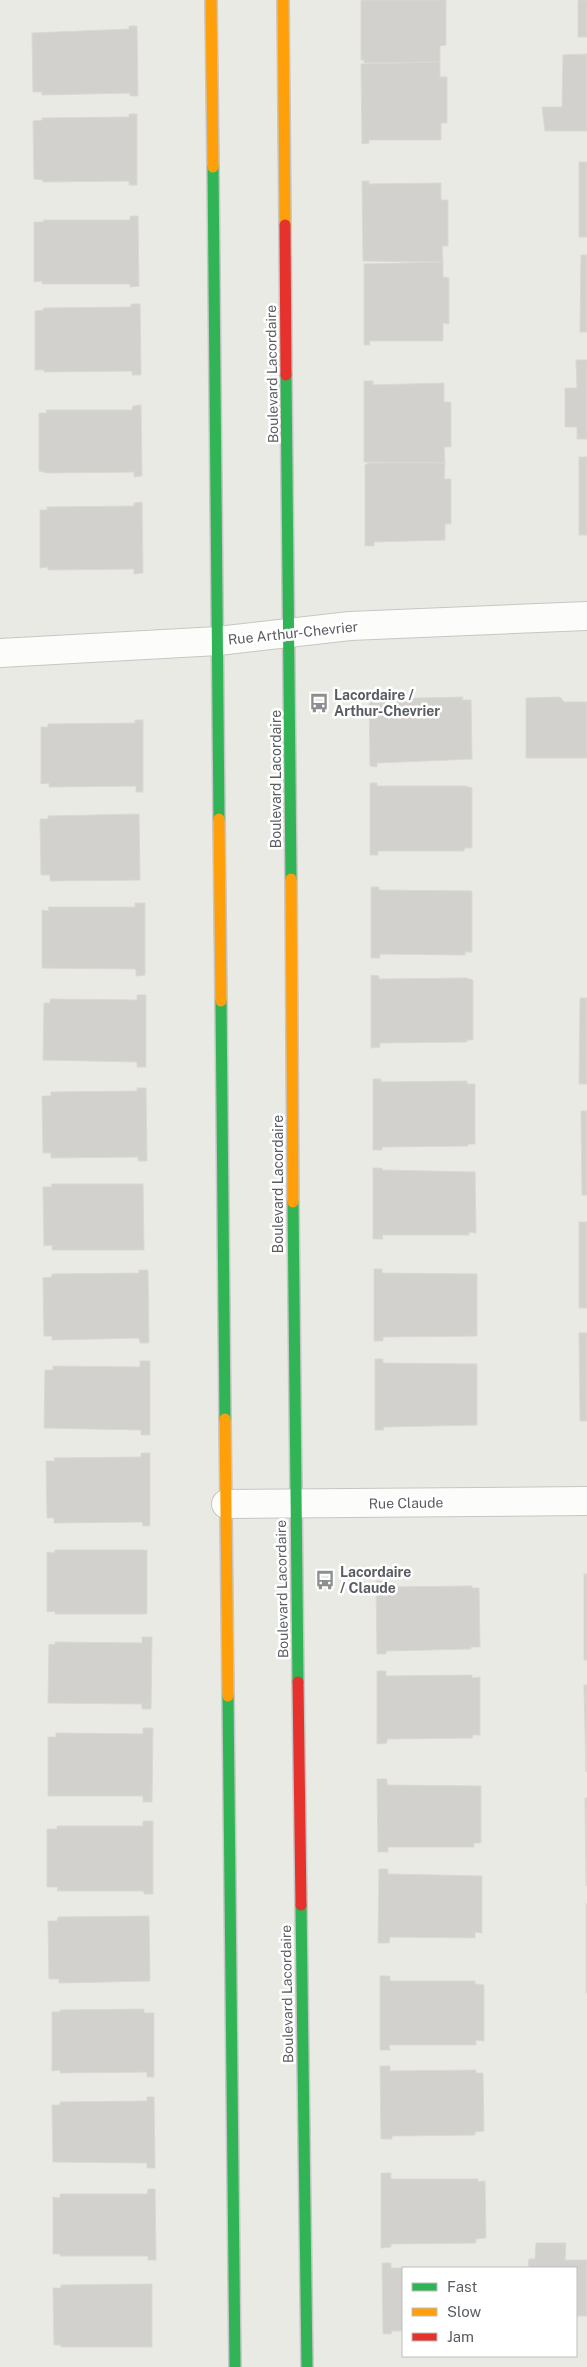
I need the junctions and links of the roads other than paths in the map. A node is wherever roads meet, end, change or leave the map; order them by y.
1 (211, 0) edge
2 (283, 0) edge
3 (587, 616) edge
4 (290, 631) junction
5 (218, 641) junction
6 (0, 654) edge
7 (587, 1501) edge
8 (226, 1504) junction
9 (296, 1504) junction
10 (235, 2367) edge
11 (307, 2367) edge

1 - 5 main road
2 - 4 main road, Boulevard Lacordaire
3 - 4 street, Rue Arthur-Chevrier
4 - 5 street, Rue Arthur-Chevrier
4 - 9 main road, Boulevard Lacordaire
5 - 6 street, Rue Arthur-Chevrier
5 - 8 main road
7 - 9 street, Rue Claude
8 - 9 street, Rue Claude
8 - 10 main road
9 - 11 main road, Boulevard Lacordaire

